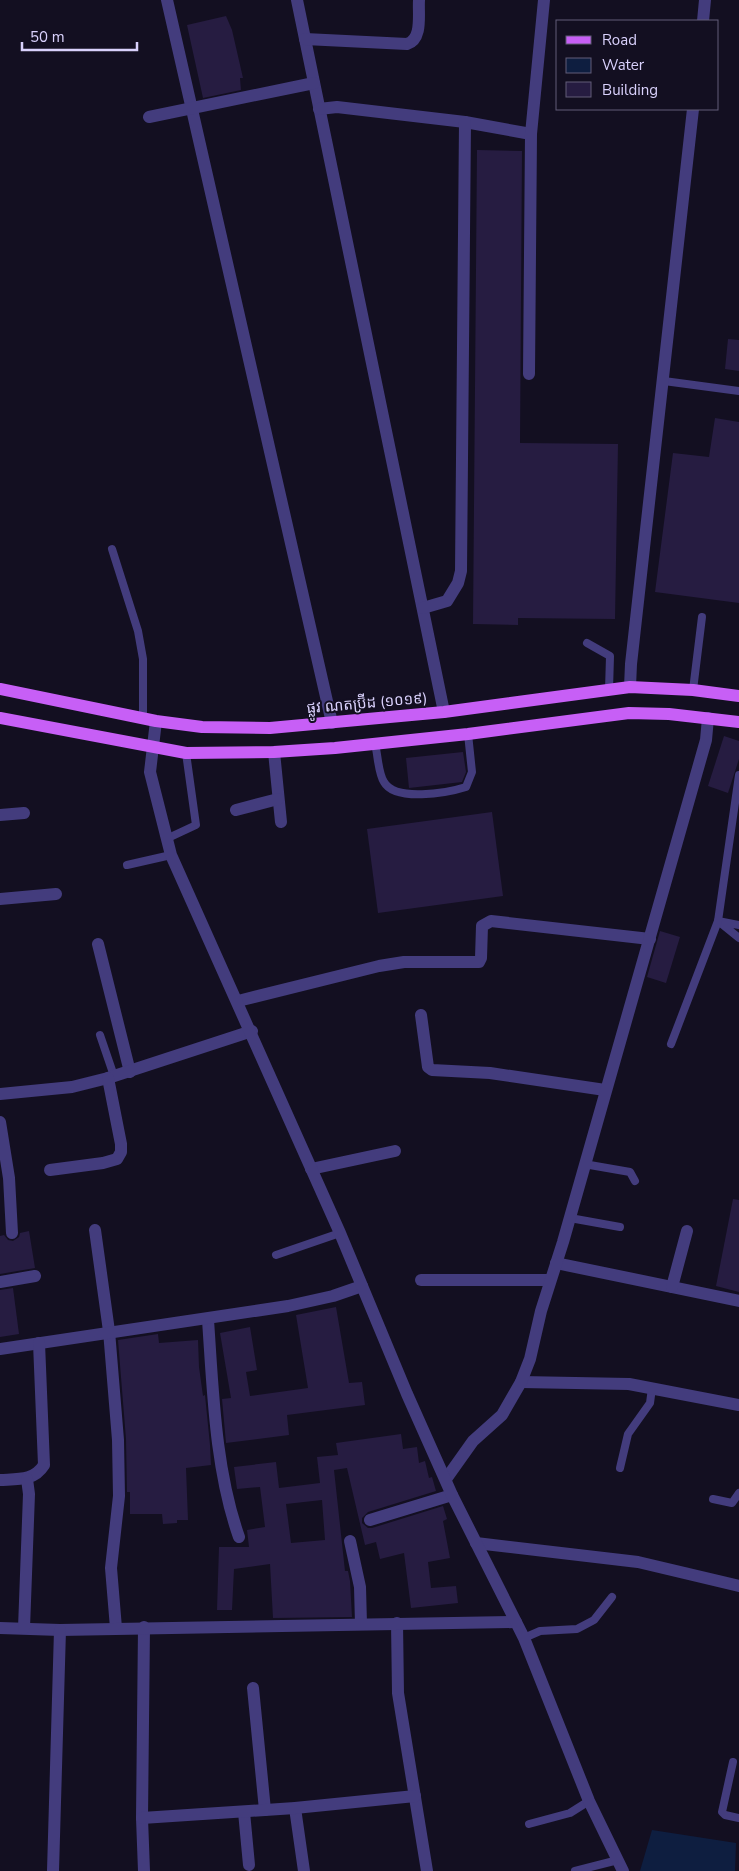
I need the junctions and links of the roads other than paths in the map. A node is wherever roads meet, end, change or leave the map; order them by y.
1 (167, 0) edge
2 (297, 0) edge
3 (419, 0) edge
4 (544, 0) edge
5 (705, 0) edge
6 (702, 20) edge
7 (305, 39) junction
8 (314, 83) junction
9 (191, 107) junction
10 (319, 109) junction
11 (693, 110) edge
12 (149, 117) dead end
13 (465, 122) junction
14 (531, 134) junction
15 (529, 374) dead end
16 (664, 381) junction
17 (739, 391) edge
18 (112, 550) dead end
19 (423, 608) junction
20 (702, 617) dead end
21 (586, 643) dead end
22 (630, 688) junction
23 (0, 689) edge
24 (609, 690) junction
25 (693, 690) junction
26 (739, 696) edge
27 (444, 712) junction
28 (0, 718) edge
29 (143, 718) junction
30 (708, 718) junction
31 (156, 721) junction
32 (739, 722) edge
33 (332, 723) junction
34 (468, 734) junction
35 (375, 744) junction
36 (152, 747) junction
37 (274, 752) junction
38 (186, 753) junction
39 (739, 775) edge
40 (278, 799) junction
41 (236, 810) dead end
42 (24, 813) dead end
43 (0, 815) edge
44 (281, 822) dead end
45 (166, 839) junction
46 (171, 855) junction
47 (127, 866) dead end
48 (56, 894) dead end
49 (0, 899) edge
50 (718, 921) junction
51 (739, 925) edge
52 (739, 938) edge
53 (650, 939) junction
54 (98, 944) dead end
55 (238, 1001) junction
56 (421, 1015) dead end
57 (252, 1031) junction
58 (100, 1034) dead end
59 (671, 1044) dead end
60 (130, 1072) junction
61 (111, 1077) junction
62 (605, 1090) junction
63 (0, 1094) edge
64 (0, 1122) edge
65 (394, 1151) dead end
66 (584, 1164) junction
67 (311, 1168) junction
68 (50, 1170) dead end
69 (635, 1181) dead end
70 (570, 1218) junction
71 (620, 1228) dead end
72 (95, 1230) dead end
73 (687, 1231) dead end
74 (12, 1233) dead end
75 (340, 1233) junction
76 (276, 1255) dead end
77 (556, 1263) junction
78 (35, 1276) dead end
79 (420, 1280) dead end
80 (550, 1280) junction
81 (0, 1282) edge
82 (362, 1286) junction
83 (672, 1287) junction
84 (739, 1301) edge
85 (208, 1320) junction
86 (109, 1331) junction
87 (39, 1343) junction
88 (0, 1349) edge
89 (521, 1382) junction
90 (652, 1388) junction
91 (739, 1405) edge
92 (620, 1468) dead end
93 (27, 1479) junction
94 (446, 1479) junction
95 (0, 1480) edge
96 (739, 1493) edge
97 (452, 1495) junction
98 (712, 1499) dead end
99 (370, 1520) dead end
100 (239, 1538) dead end
101 (350, 1541) dead end
102 (476, 1543) junction
103 (739, 1586) edge
104 (612, 1596) dead end
105 (516, 1622) junction
106 (397, 1623) junction
107 (361, 1624) junction
108 (144, 1626) junction
109 (0, 1628) edge
110 (24, 1628) junction
111 (116, 1628) junction
112 (60, 1630) junction
113 (524, 1638) junction
114 (253, 1688) dead end
115 (733, 1762) dead end
116 (415, 1796) junction
117 (589, 1801) junction
118 (295, 1808) junction
119 (265, 1810) junction
120 (244, 1812) junction
121 (142, 1818) junction
122 (739, 1818) edge
123 (529, 1824) dead end
124 (249, 1866) dead end
125 (620, 1866) edge
126 (53, 1871) edge
127 (144, 1871) edge
128 (304, 1871) edge
129 (428, 1871) edge
130 (575, 1871) edge

1 - 9 street
2 - 7 street
3 - 7 street
4 - 14 street
5 - 6 street
7 - 8 street
8 - 9 street
8 - 10 street
9 - 12 street
9 - 33 street
10 - 13 street
10 - 19 street
11 - 16 street
13 - 14 street
13 - 19 street
14 - 15 street
16 - 17 lane
16 - 22 street
18 - 29 lane
19 - 27 street
20 - 25 lane
21 - 24 lane
22 - 24 main road, ផ្លូវ ណតប្រ៊ីដ (១០១៩)
22 - 25 main road, ផ្លូវ ណតប្រ៊ីដ (១០១៩)
23 - 29 main road, ផ្លូវ ណតប្រ៊ីដ (១០១៩)
24 - 27 main road, ផ្លូវ ណតប្រ៊ីដ (១០១៩)
25 - 26 main road, ផ្លូវ ណតប្រ៊ីដ (១០១៩)
27 - 33 main road, ផ្លូវ ណតប្រ៊ីដ (១០១៩)
28 - 36 main road
29 - 31 main road, ផ្លូវ ណតប្រ៊ីដ (១០១៩)
30 - 32 main road
30 - 34 main road
30 - 53 street
31 - 33 main road, ផ្លូវ ណតប្រ៊ីដ (១០១៩)
31 - 36 street
34 - 35 main road
34 - 35 lane
35 - 37 main road
36 - 38 main road
36 - 45 street
37 - 38 main road
37 - 40 street
38 - 45 lane
39 - 50 lane
40 - 41 street
40 - 44 street
42 - 43 street
45 - 46 street
46 - 47 lane
46 - 55 street
48 - 49 street
50 - 51 lane
50 - 52 lane
50 - 59 lane
53 - 55 street
53 - 62 street
54 - 60 street
55 - 57 street
56 - 62 street
57 - 60 street
57 - 67 street
58 - 61 lane
60 - 61 street
61 - 63 street
61 - 68 street
62 - 66 street
64 - 74 street
65 - 67 street
66 - 69 lane
66 - 70 street
67 - 75 street
70 - 71 lane
70 - 77 street
72 - 86 street
73 - 83 street
75 - 76 lane
75 - 82 street
77 - 80 street
77 - 83 street
78 - 81 street
79 - 80 street
80 - 89 street
82 - 85 street
82 - 94 street
83 - 84 street
85 - 86 street
85 - 100 street
86 - 87 street
86 - 111 street
87 - 88 street
87 - 93 street
89 - 90 street
89 - 94 street
90 - 91 street
90 - 92 lane
93 - 95 street
93 - 110 street
94 - 97 street
96 - 98 lane
97 - 99 street
97 - 102 street
101 - 107 street
102 - 103 street
102 - 105 street
104 - 113 lane
105 - 106 street
105 - 113 street
106 - 107 street
106 - 116 street
107 - 108 street
108 - 111 street
108 - 121 street
109 - 110 street
110 - 112 street
111 - 112 street
112 - 126 street
113 - 117 street
114 - 119 street
115 - 122 lane
116 - 118 street
116 - 129 street
117 - 123 lane
117 - 125 street
118 - 119 street
118 - 128 street
119 - 120 street
120 - 121 street
120 - 124 street
121 - 127 street
125 - 130 lane

